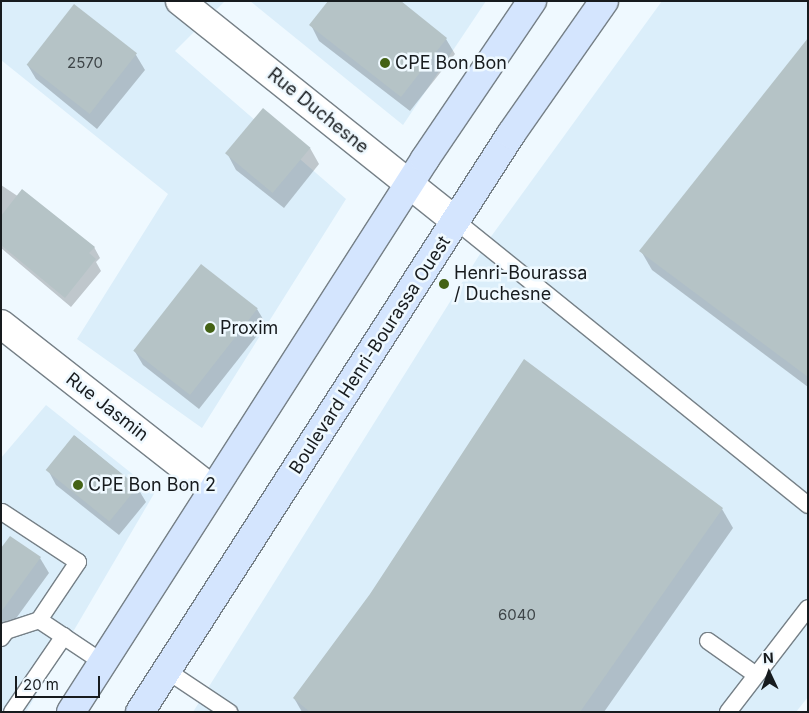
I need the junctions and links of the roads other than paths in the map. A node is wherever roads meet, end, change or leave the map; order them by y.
1 (180, 1) edge
2 (532, 1) edge
3 (604, 1) edge
4 (409, 184) junction
5 (456, 221) junction
6 (1, 324) edge
7 (213, 490) junction
8 (808, 505) edge
9 (2, 512) edge
10 (808, 608) edge
11 (39, 620) junction
12 (64, 636) junction
13 (1, 638) edge
14 (708, 641) dead end
15 (102, 662) junction
16 (166, 670) junction
17 (756, 675) junction
18 (1, 710) edge
19 (5, 712) edge
20 (12, 712) edge
21 (71, 712) edge
22 (140, 712) edge
23 (230, 712) edge
24 (728, 712) edge

1 - 4 street, Rue Duchesne
2 - 4 main road
3 - 5 main road, Boulevard Henri-Bourassa Ouest
4 - 5 street, Rue Duchesne
4 - 7 main road
5 - 8 lane
5 - 16 main road, Boulevard Henri-Bourassa Ouest
6 - 7 street, Rue Jasmin
7 - 15 main road
9 - 11 lane
10 - 17 lane
11 - 12 lane
11 - 13 lane
12 - 15 lane
12 - 20 lane
14 - 17 lane
15 - 21 main road
16 - 22 main road, Boulevard Henri-Bourassa Ouest
16 - 23 lane
17 - 24 lane
18 - 19 lane

